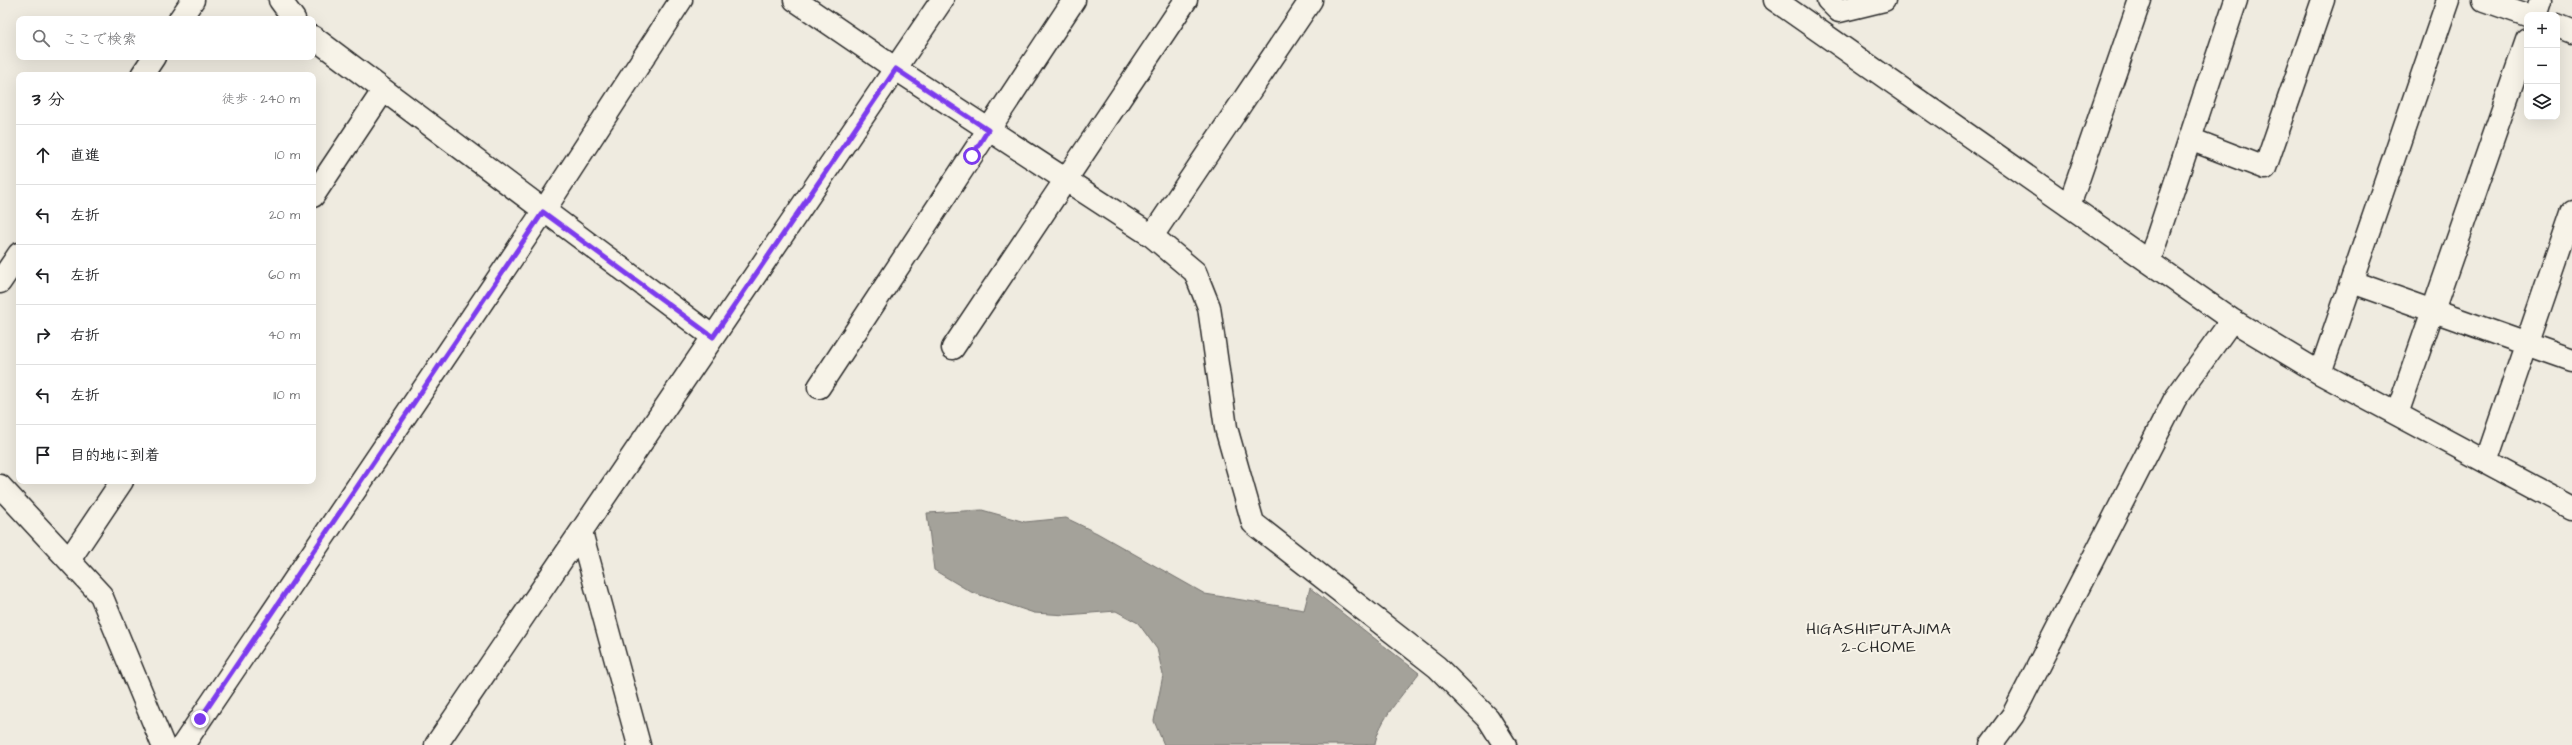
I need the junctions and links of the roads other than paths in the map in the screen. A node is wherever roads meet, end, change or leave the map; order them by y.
1 (193, 0) edge
2 (280, 0) edge
3 (681, 0) edge
4 (795, 0) edge
5 (942, 0) edge
6 (1074, 0) edge
7 (1186, 0) edge
8 (1311, 0) edge
9 (1775, 0) edge
10 (1884, 0) edge
11 (2140, 0) edge
12 (2236, 0) edge
13 (2323, 0) edge
14 (2448, 0) edge
15 (2484, 0) edge
16 (2540, 0) edge
17 (1836, 4) edge
18 (2537, 12) edge
19 (2524, 14) edge
20 (182, 16) edge
21 (292, 16) edge
22 (2560, 26) edge
23 (2572, 31) edge
24 (1829, 38) junction
25 (316, 39) edge
26 (2524, 48) edge
27 (152, 60) edge
28 (896, 69) junction
29 (144, 72) edge
30 (383, 91) junction
31 (988, 130) junction
32 (2190, 139) junction
33 (1066, 181) junction
34 (316, 192) edge
35 (2069, 206) junction
36 (2572, 211) edge
37 (543, 212) junction
38 (1152, 236) junction
39 (16, 257) edge
40 (2149, 262) junction
41 (2, 272) edge
42 (2352, 282) junction
43 (2433, 311) junction
44 (2232, 320) junction
45 (713, 337) junction
46 (2526, 343) junction
47 (953, 348) dead end
48 (2572, 360) edge
49 (2320, 373) junction
50 (819, 387) dead end
51 (2397, 414) junction
52 (2486, 462) junction
53 (120, 484) edge
54 (0, 486) edge
55 (2572, 508) edge
56 (581, 532) junction
57 (69, 560) junction
58 (163, 745) edge
59 (182, 745) edge
60 (436, 745) edge
61 (639, 745) edge
62 (1505, 745) edge
63 (1991, 745) edge

1 - 20 street
2 - 21 street
3 - 37 street
4 - 28 street
5 - 28 street
6 - 31 street
7 - 33 street
8 - 38 street
9 - 24 street
10 - 17 street
11 - 35 street
12 - 32 street
13 - 32 street
14 - 42 street
15 - 19 street
16 - 18 street
17 - 24 street
22 - 23 street
24 - 35 street
25 - 30 street
26 - 43 street
27 - 29 street
28 - 31 street
28 - 45 street
30 - 34 street
30 - 37 street
31 - 33 street
31 - 50 street
32 - 40 street
33 - 38 street
33 - 47 street
35 - 40 street
36 - 46 street
37 - 45 street
37 - 59 street
38 - 62 street
39 - 41 street
40 - 44 street
42 - 43 street
42 - 49 street
43 - 46 street
43 - 51 street
44 - 49 street
44 - 63 street
45 - 56 street
46 - 48 street
46 - 52 street
49 - 51 street
51 - 52 street
52 - 55 street
53 - 57 street
54 - 57 street
56 - 60 street
56 - 61 street
57 - 58 street

